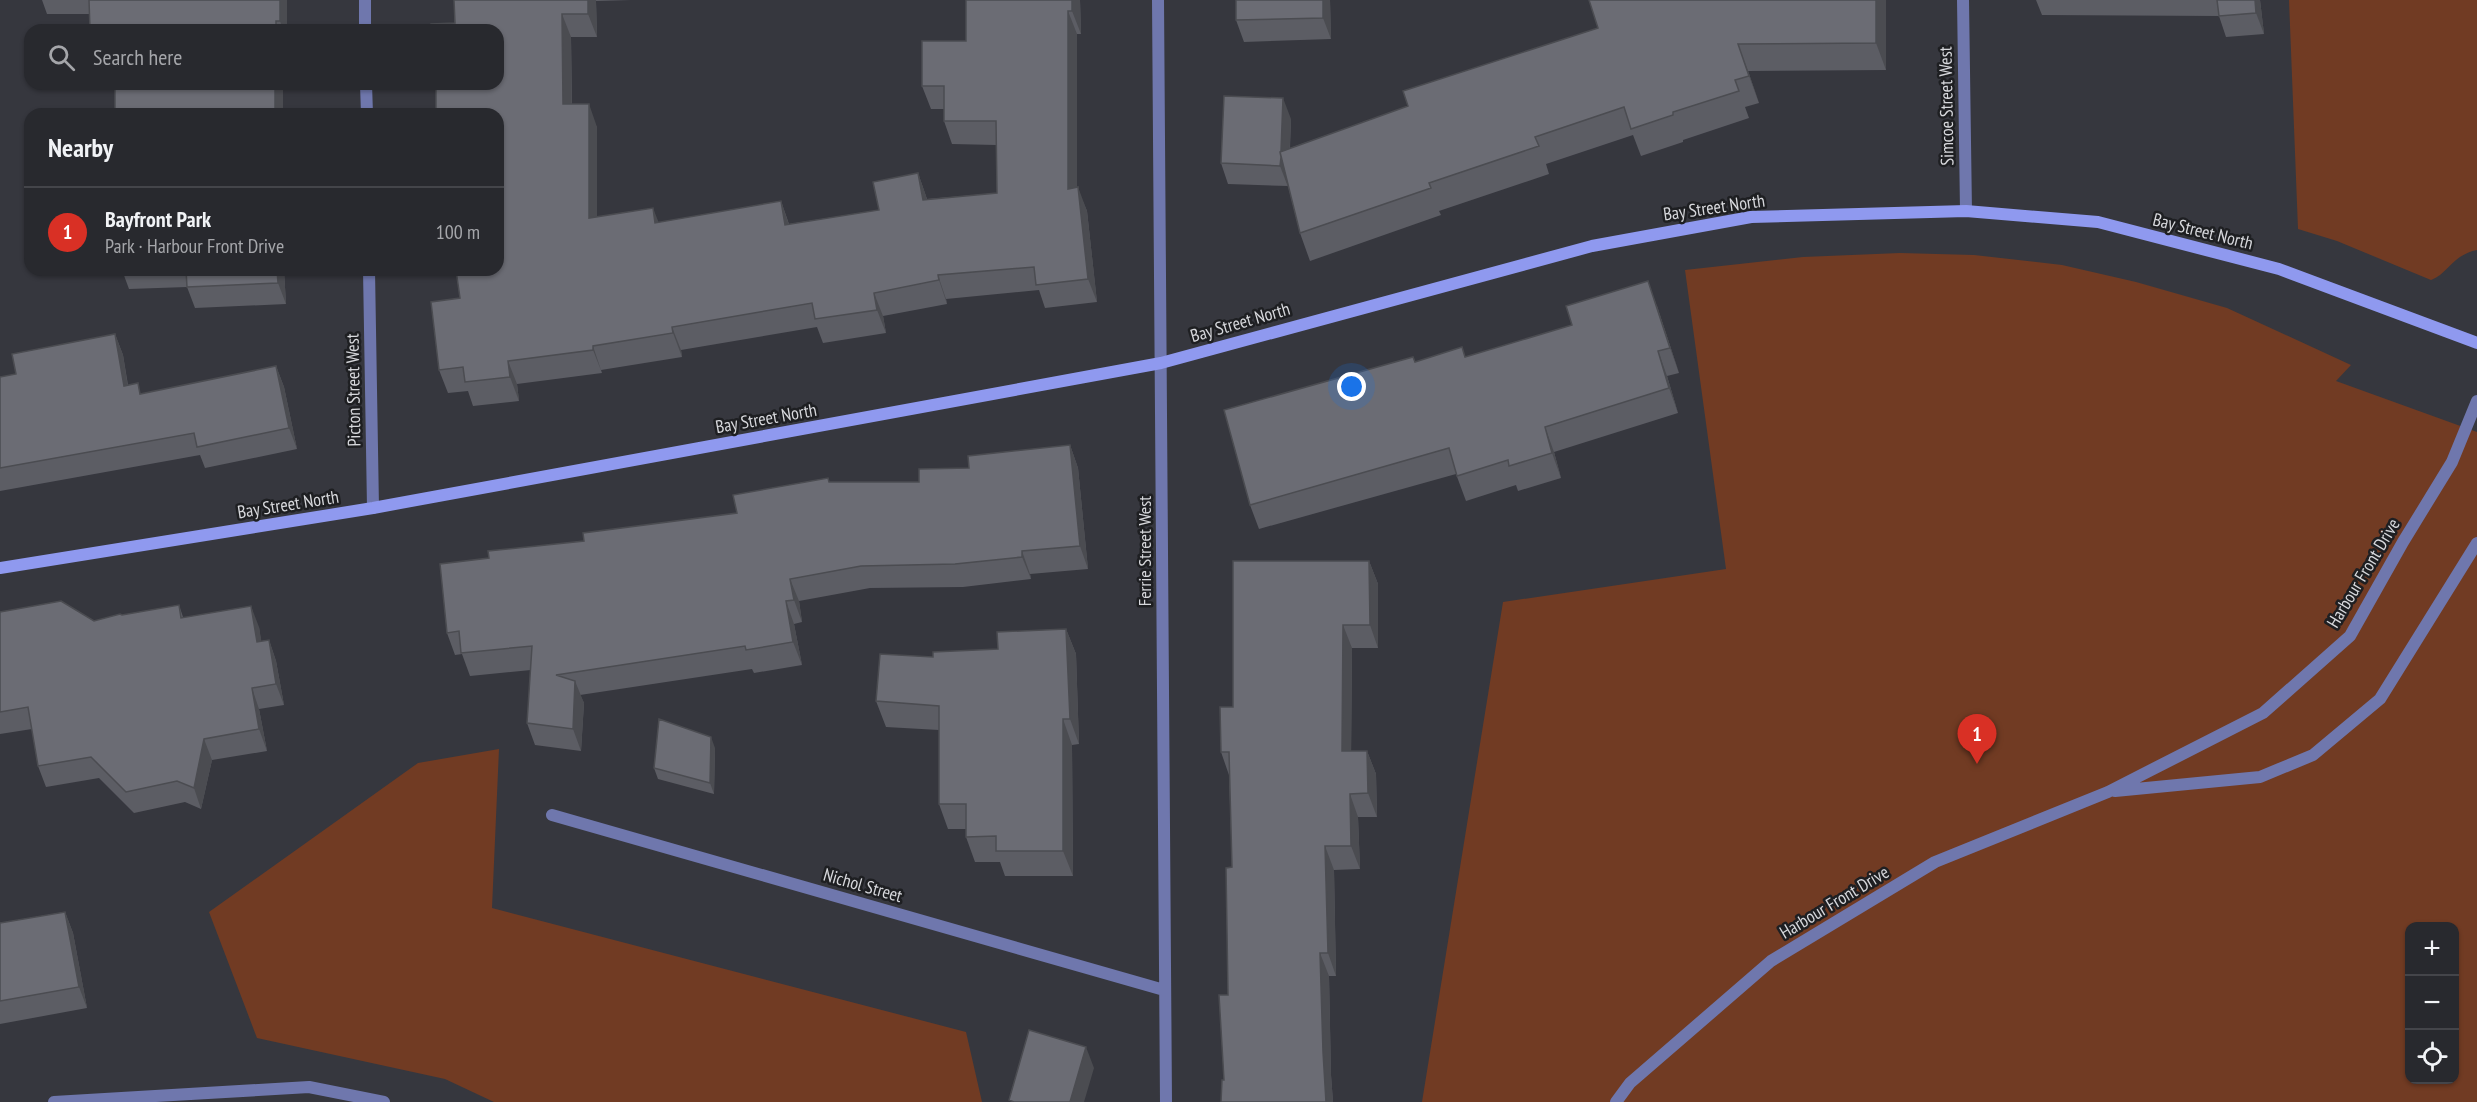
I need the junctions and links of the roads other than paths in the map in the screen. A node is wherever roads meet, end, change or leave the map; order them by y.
1 (365, 0) edge
2 (1158, 0) edge
3 (1963, 0) edge
4 (365, 24) edge
5 (366, 90) edge
6 (367, 108) edge
7 (1966, 212) junction
8 (369, 276) edge
9 (2477, 343) edge
10 (1161, 363) junction
11 (2477, 401) edge
12 (373, 508) junction
13 (2477, 543) edge
14 (0, 568) edge
15 (2108, 792) junction
16 (552, 815) dead end
17 (1164, 990) junction
18 (54, 1102) edge
19 (384, 1102) edge
20 (1166, 1102) edge
21 (1616, 1102) edge

1 - 4 street
2 - 10 street, Ferrie Street West
3 - 7 street, Simcoe Street West
5 - 6 street
7 - 9 street, Bay Street North
7 - 10 street, Bay Street North
8 - 12 street, Picton Street West
10 - 12 street, Bay Street North
10 - 17 street, Ferrie Street West
11 - 15 street, Harbour Front Drive
12 - 14 street, Bay Street North
13 - 15 street, Harbour Front Drive
15 - 21 street, Harbour Front Drive
16 - 17 street, Nichol Street
17 - 20 street, Ferrie Street West
18 - 19 street

